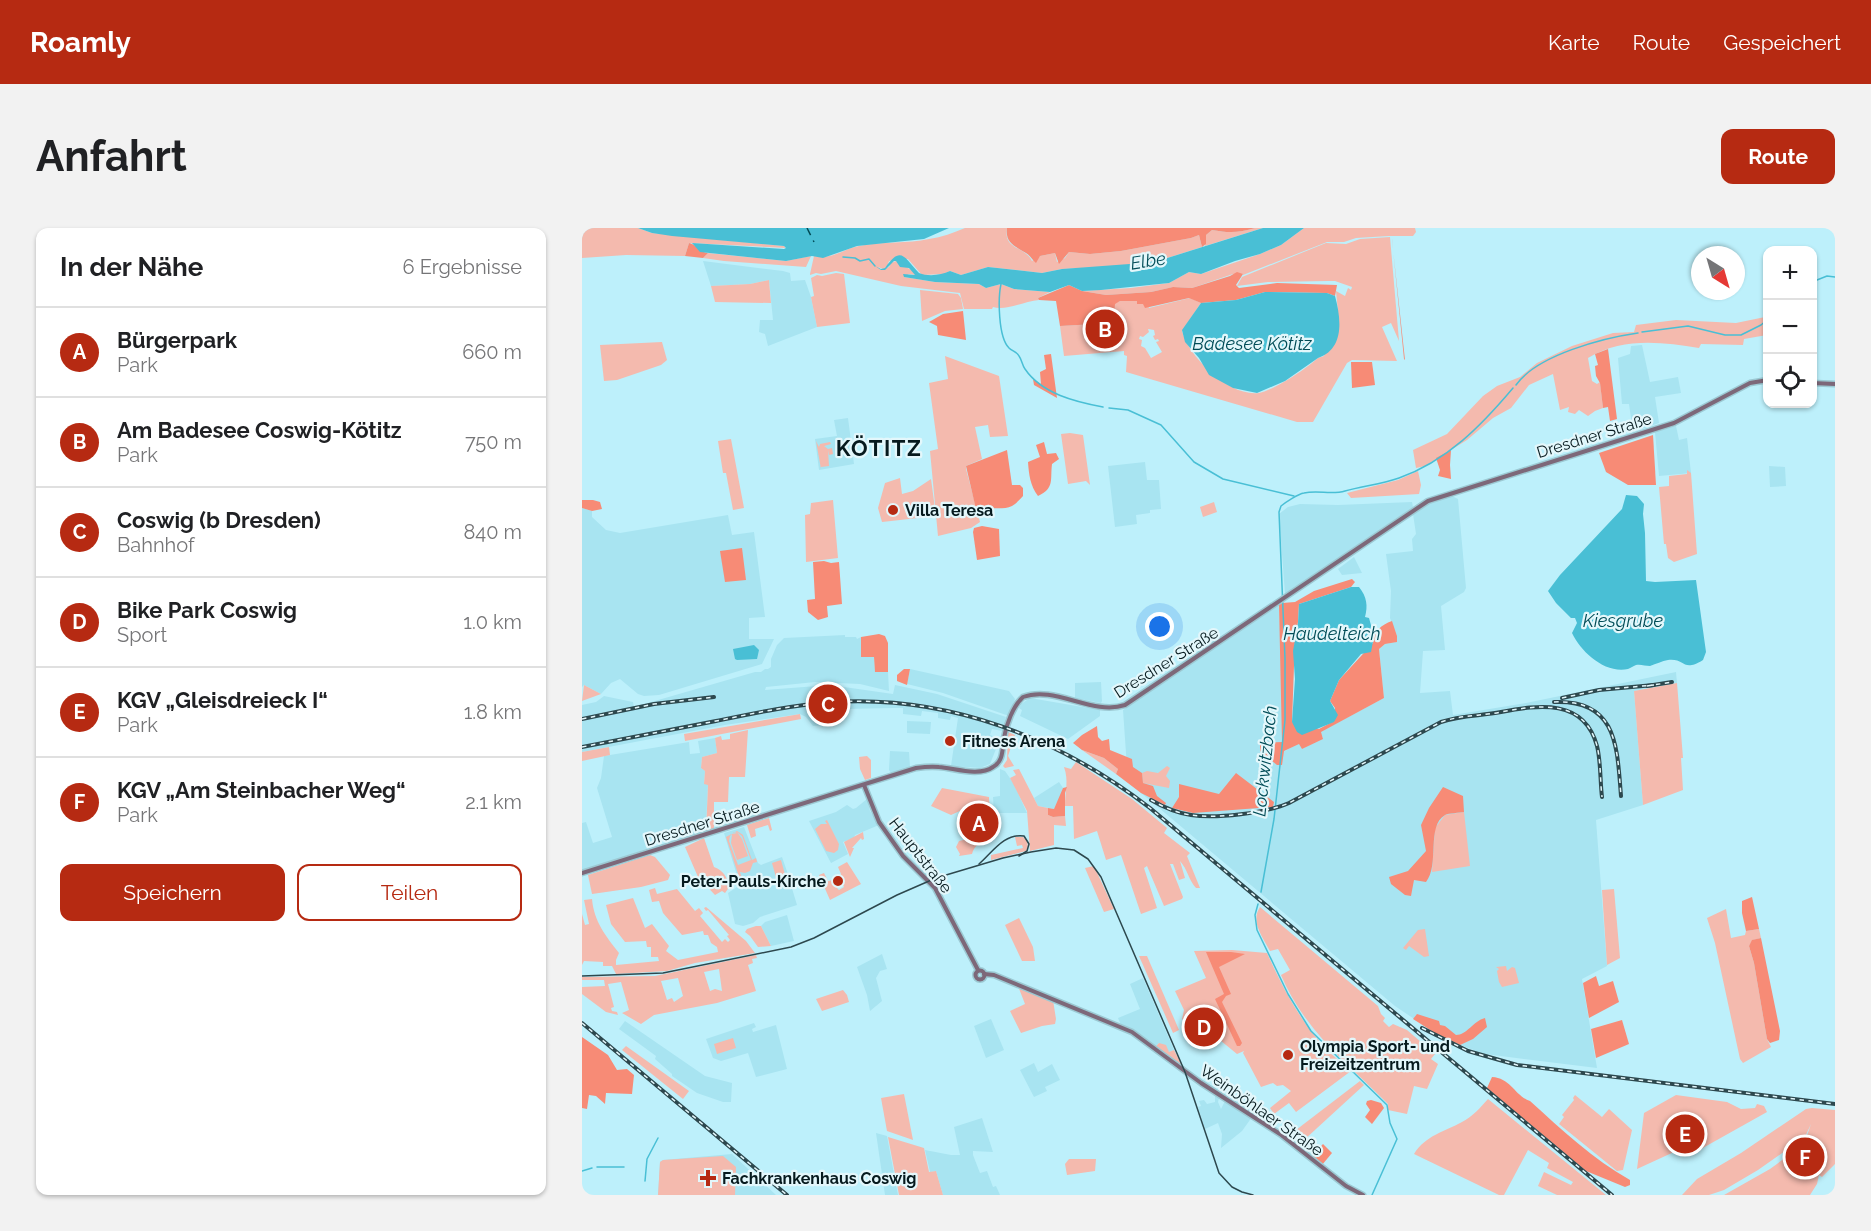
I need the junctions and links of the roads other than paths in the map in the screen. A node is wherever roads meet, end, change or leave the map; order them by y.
1 (1763, 381) edge
2 (1817, 383) edge
3 (1835, 384) edge
4 (864, 784) junction
5 (582, 873) edge
6 (978, 970) junction
7 (984, 974) junction
8 (1363, 1195) edge

1 - 4 main road, Dresdner Straße
2 - 3 main road
4 - 5 main road, Dresdner Straße
4 - 6 main road, Hauptstraße
6 - 7 main road
6 - 7 main road
7 - 8 main road, Weinböhlaer Straße

